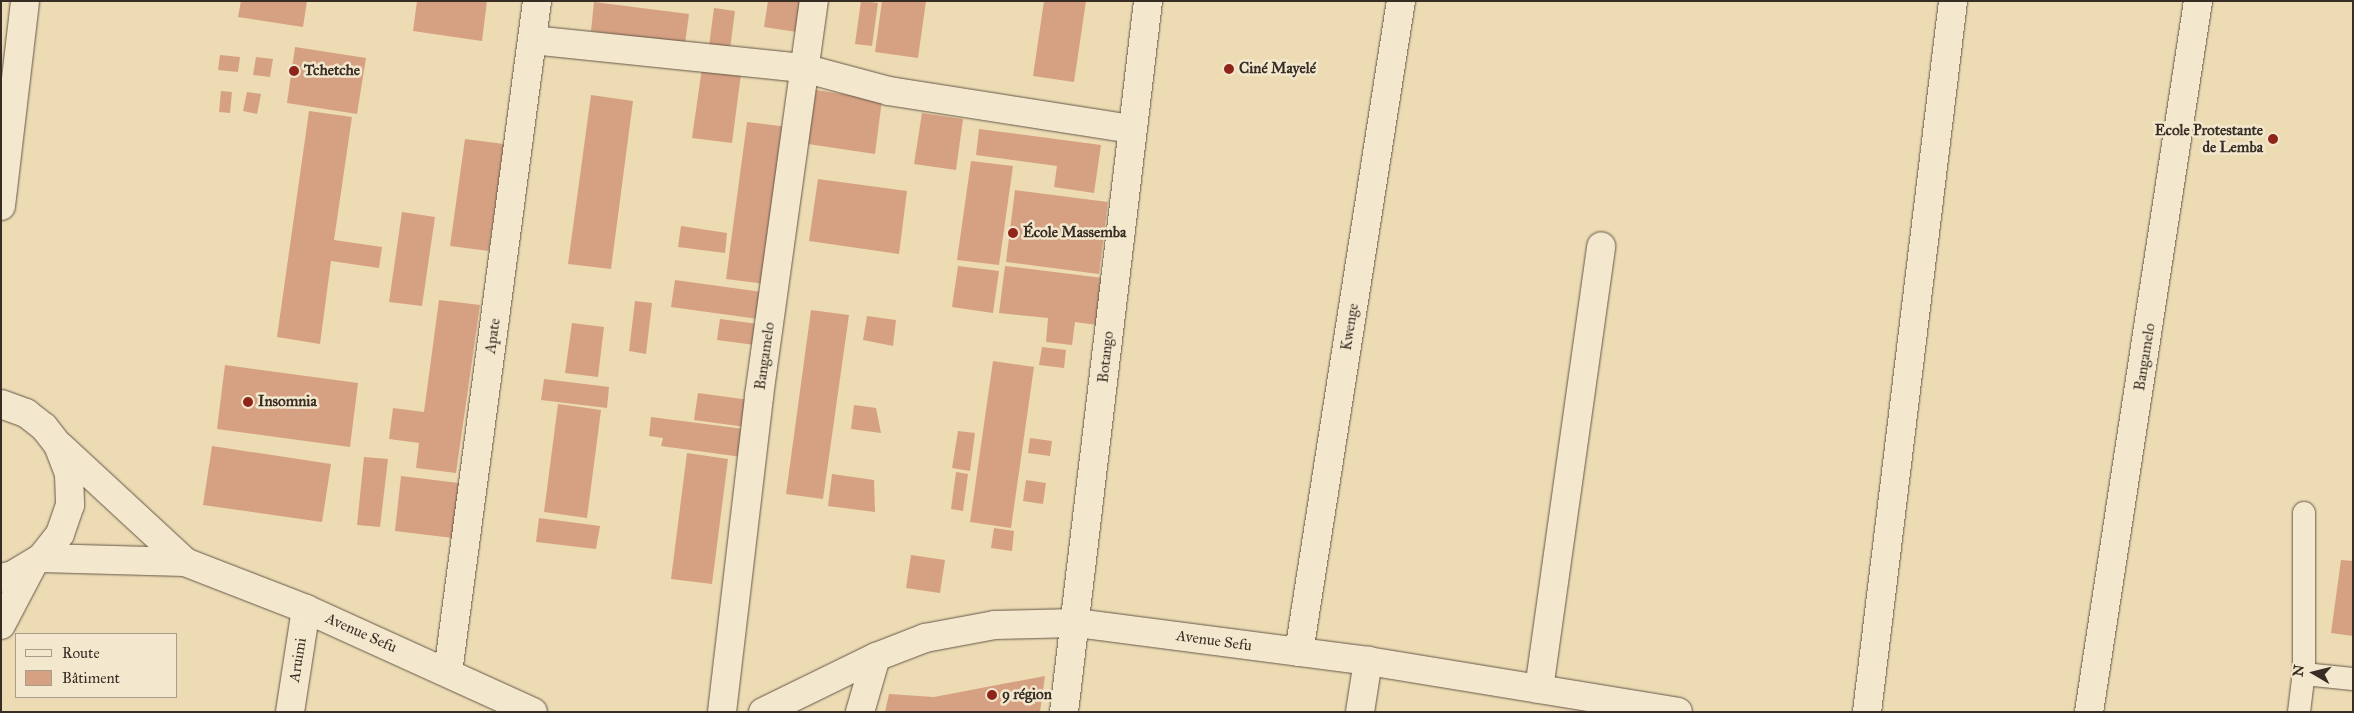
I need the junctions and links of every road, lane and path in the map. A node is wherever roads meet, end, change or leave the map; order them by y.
1 (25, 1) edge
2 (538, 1) edge
3 (814, 1) edge
4 (1148, 1) edge
5 (1401, 1) edge
6 (1953, 1) edge
7 (2198, 1) edge
8 (532, 40) junction
9 (803, 68) junction
10 (6, 120) edge
11 (1132, 129) junction
12 (1, 206) edge
13 (1601, 246) dead end
14 (1, 404) edge
15 (58, 445) junction
16 (2304, 513) dead end
17 (37, 561) junction
18 (184, 562) junction
19 (1, 578) edge
20 (306, 609) junction
21 (1076, 623) junction
22 (1, 625) edge
23 (1299, 652) junction
24 (876, 657) junction
25 (1368, 661) junction
26 (448, 672) junction
27 (2304, 674) junction
28 (2353, 679) edge
29 (1538, 689) junction
30 (1635, 709) edge
31 (290, 712) edge
32 (533, 712) edge
33 (722, 712) edge
34 (763, 712) edge
35 (860, 712) edge
36 (1064, 712) edge
37 (1360, 712) edge
38 (1678, 712) edge
39 (1867, 712) edge
40 (2089, 712) edge
41 (2299, 712) edge

1 - 10 street
2 - 8 street, Apate
3 - 9 street, Bangamelo
4 - 11 street, Botango
5 - 23 street, Kwenge
6 - 39 street
7 - 40 street, Bangamelo
8 - 9 street
8 - 26 street, Apate
9 - 11 street
9 - 33 street, Bangamelo
10 - 12 street
11 - 21 street, Botango
13 - 29 street
14 - 15 street
15 - 17 street
15 - 18 street, Avenue Sefu
16 - 27 lane
17 - 18 street, Avenue Sefu
17 - 19 street
17 - 22 street
18 - 20 street, Avenue Sefu
20 - 26 street, Avenue Sefu
20 - 31 street, Aruimi
21 - 23 street, Avenue Sefu
21 - 24 street, Avenue Sefu
21 - 36 street, Botango
23 - 25 street, Avenue Sefu
24 - 34 street, Avenue Sefu
24 - 35 street
25 - 29 street, Avenue Sefu
25 - 37 street
26 - 32 street, Avenue Sefu
27 - 28 lane
27 - 41 lane
29 - 30 street, Avenue Sefu
30 - 38 street, Avenue Sefu

